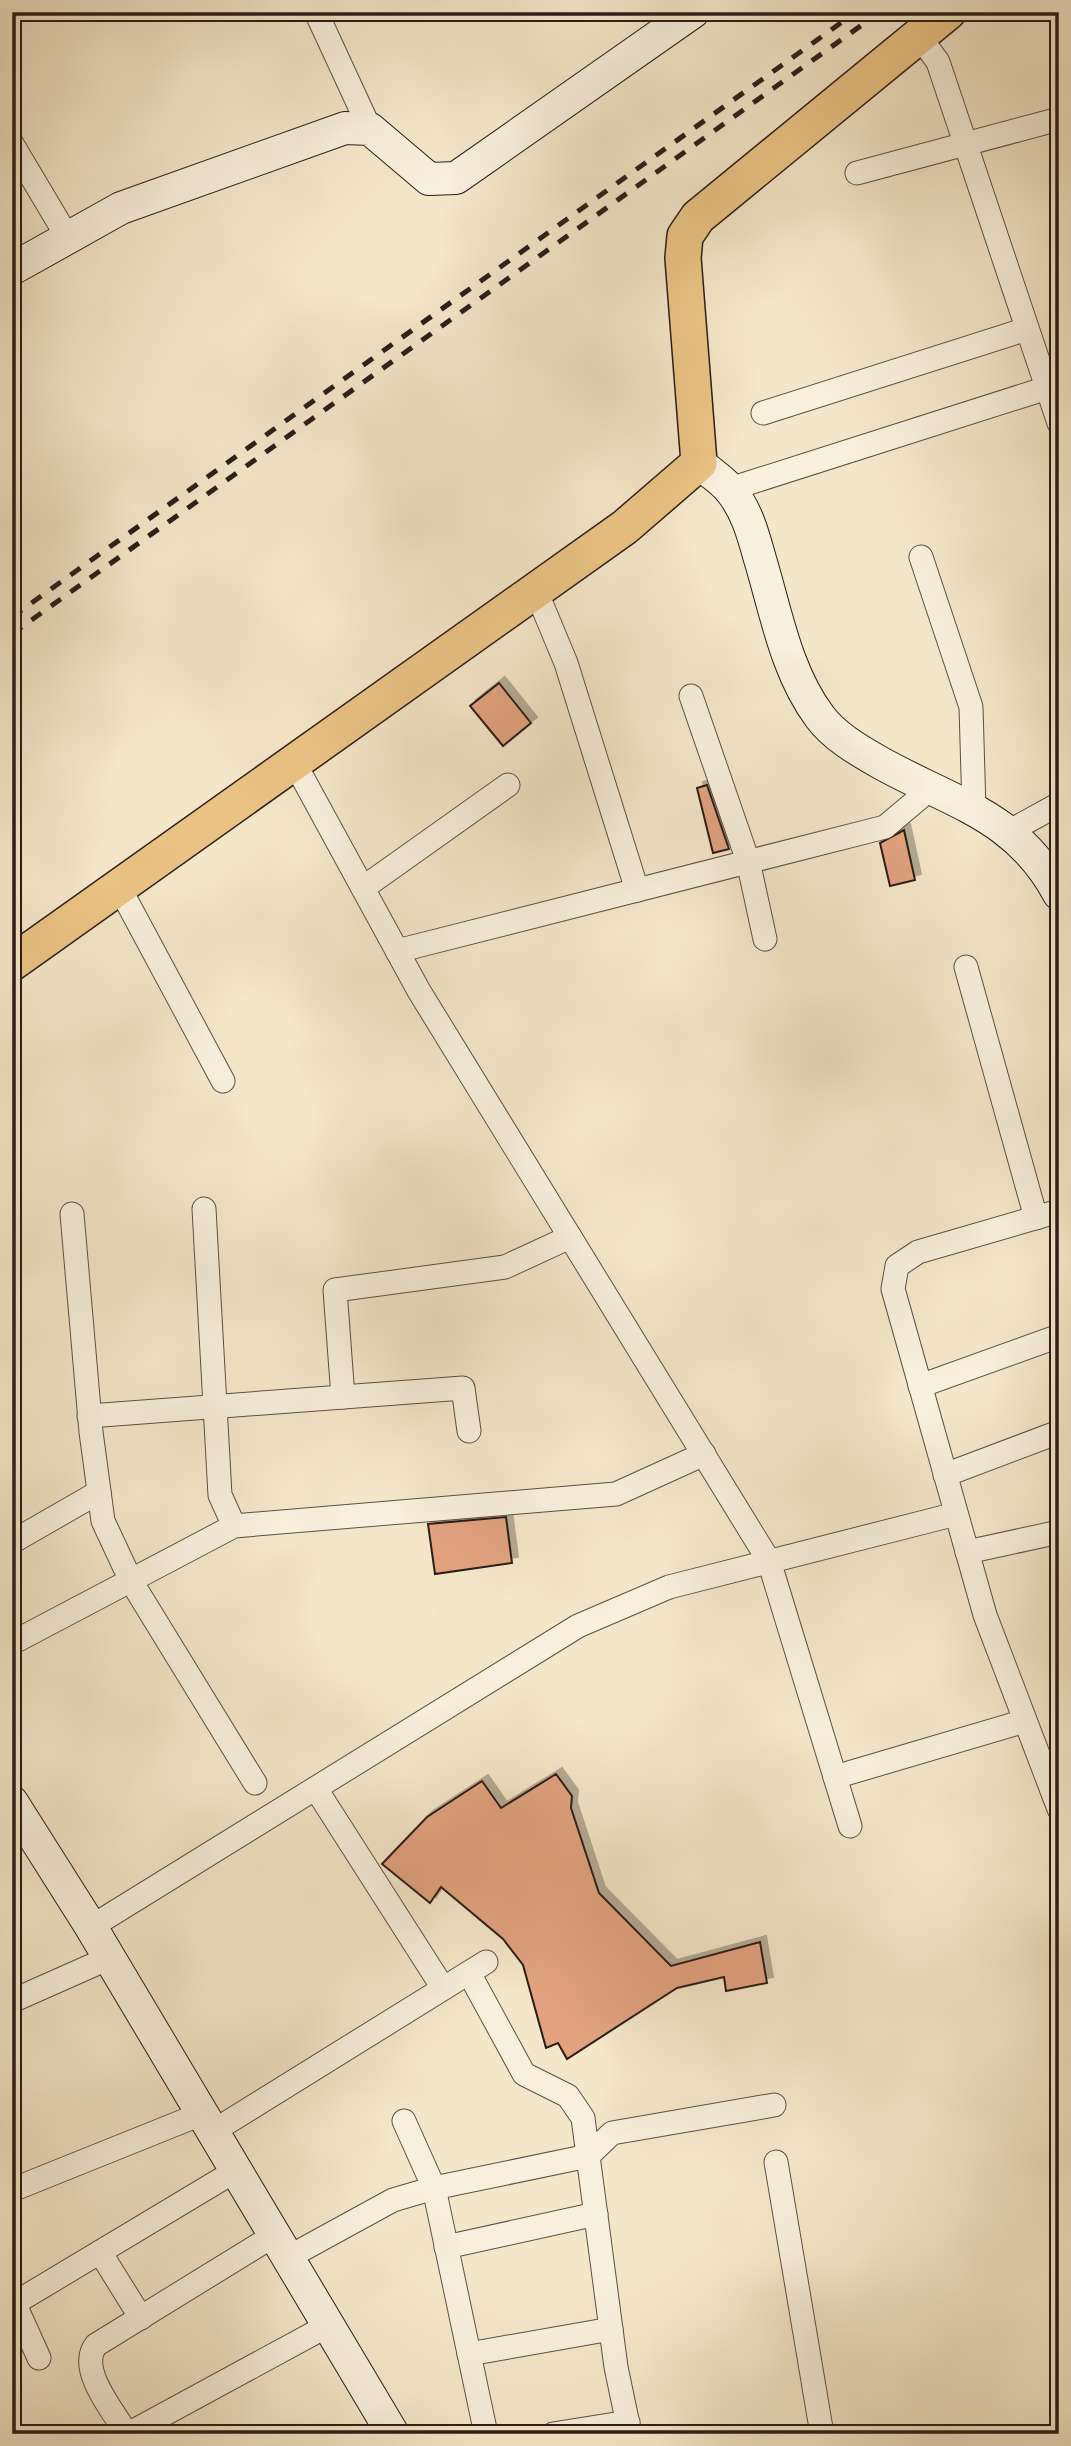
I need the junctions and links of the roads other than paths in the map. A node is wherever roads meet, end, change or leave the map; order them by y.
1 (316, 12) edge
2 (693, 12) edge
3 (948, 12) edge
4 (919, 36) junction
5 (1059, 119) edge
6 (370, 129) junction
7 (12, 144) edge
8 (965, 144) junction
9 (857, 173) dead end
10 (68, 238) junction
11 (12, 269) edge
12 (1027, 329) junction
13 (1047, 388) junction
14 (763, 413) dead end
15 (1059, 423) edge
16 (699, 463) junction
17 (730, 489) junction
18 (920, 556) dead end
19 (536, 591) junction
20 (691, 696) dead end
21 (294, 762) junction
22 (508, 785) dead end
23 (929, 790) junction
24 (1059, 804) edge
25 (974, 809) junction
26 (1010, 831) junction
27 (748, 862) junction
28 (119, 887) junction
29 (363, 888) junction
30 (637, 890) junction
31 (1059, 894) edge
32 (765, 939) dead end
33 (397, 951) junction
34 (12, 963) edge
35 (966, 967) dead end
36 (223, 1081) dead end
37 (204, 1209) dead end
38 (1059, 1211) edge
39 (72, 1214) dead end
40 (1036, 1217) junction
41 (570, 1237) junction
42 (1059, 1336) edge
43 (920, 1386) junction
44 (343, 1397) junction
45 (215, 1406) junction
46 (89, 1416) junction
47 (469, 1431) dead end
48 (1059, 1432) edge
49 (704, 1454) junction
50 (945, 1475) junction
51 (99, 1492) junction
52 (956, 1514) junction
53 (234, 1526) junction
54 (1059, 1531) edge
55 (12, 1542) edge
56 (967, 1552) junction
57 (769, 1561) junction
58 (131, 1581) junction
59 (12, 1643) edge
60 (1025, 1721) junction
61 (835, 1777) junction
62 (256, 1783) dead end
63 (316, 1788) junction
64 (12, 1802) edge
65 (1059, 1809) edge
66 (850, 1826) dead end
67 (90, 1927) junction
68 (109, 1958) junction
69 (443, 1988) junction
70 (12, 2001) edge
71 (774, 2105) dead end
72 (404, 2121) dead end
73 (207, 2123) junction
74 (588, 2156) junction
75 (776, 2162) dead end
76 (235, 2171) junction
77 (434, 2188) junction
78 (12, 2190) edge
79 (596, 2214) junction
80 (280, 2247) junction
81 (446, 2247) junction
82 (100, 2252) junction
83 (13, 2300) edge
84 (141, 2318) junction
85 (327, 2326) junction
86 (611, 2329) junction
87 (469, 2354) junction
88 (39, 2358) dead end
89 (629, 2428) edge
90 (128, 2434) edge
91 (393, 2434) edge
92 (486, 2434) edge
93 (553, 2434) edge
94 (822, 2434) edge

1 - 6 street
2 - 6 street
3 - 4 main road
4 - 8 street
4 - 16 main road
5 - 8 street
6 - 10 street
7 - 10 street
8 - 9 street
8 - 12 street
10 - 11 street
12 - 13 street
12 - 14 street
13 - 15 street
13 - 17 street
16 - 17 street
16 - 19 main road
17 - 23 street
18 - 25 street
19 - 21 main road
19 - 30 street
20 - 27 street
21 - 28 main road
21 - 29 street
22 - 29 street
23 - 25 street
23 - 27 street
24 - 26 street
25 - 26 street
26 - 31 street
27 - 30 street
27 - 32 street
28 - 34 main road
28 - 36 street
29 - 33 street
30 - 33 street
33 - 41 street
35 - 40 street
37 - 45 street
38 - 40 street
39 - 46 street
40 - 43 street
41 - 44 street
41 - 49 street
42 - 43 street
43 - 50 street
44 - 45 street
44 - 47 street
45 - 46 street
45 - 53 street
46 - 51 street
48 - 50 street
49 - 53 street
49 - 57 street
50 - 52 street
51 - 55 street
51 - 58 street
52 - 56 street
52 - 57 street
53 - 58 street
54 - 56 street
56 - 60 street
57 - 61 street
57 - 63 street
58 - 59 street
58 - 62 street
60 - 61 street
60 - 65 street
61 - 66 street
63 - 67 street
63 - 69 street
64 - 67 street
67 - 68 street
68 - 70 street
68 - 73 street
69 - 73 street
69 - 74 street
71 - 74 street
72 - 77 street
73 - 76 street
73 - 78 street
74 - 77 street
74 - 79 street
75 - 94 street
76 - 80 street
76 - 82 street
77 - 80 street
77 - 81 street
79 - 81 street
79 - 86 street
80 - 84 street
80 - 85 street
81 - 87 street
82 - 83 street
82 - 84 street
83 - 88 street
84 - 90 street
85 - 90 street
85 - 91 street
86 - 87 street
86 - 89 street
87 - 92 street
89 - 93 street

